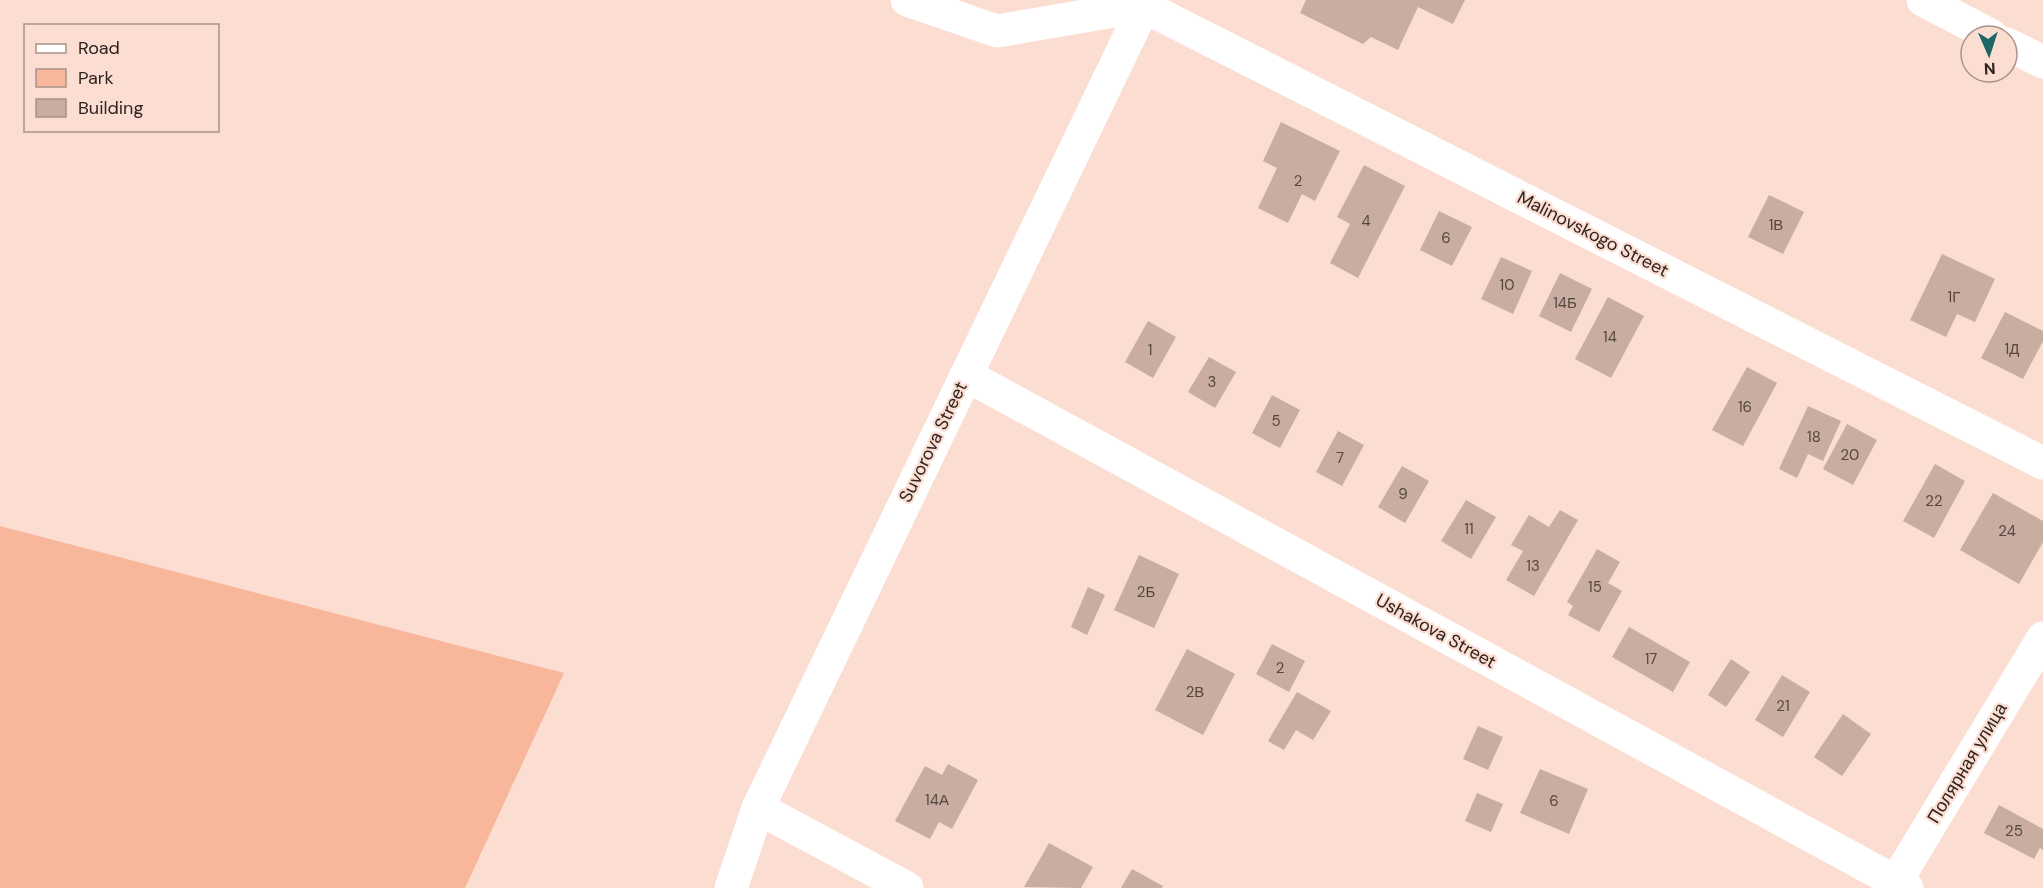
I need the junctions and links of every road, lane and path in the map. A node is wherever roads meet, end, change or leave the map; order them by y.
1 (907, 0) edge
2 (1923, 0) edge
3 (1145, 3) edge
4 (1969, 24) edge
5 (2019, 50) edge
6 (2043, 62) edge
7 (966, 375) junction
8 (2043, 463) edge
9 (2043, 638) edge
10 (758, 808) junction
11 (1898, 886) edge
12 (731, 888) edge
13 (907, 888) edge

1 - 3 street
2 - 4 street
3 - 7 street, Suvorova Street
3 - 8 street, Malinovskogo Street
5 - 6 street
7 - 10 street, Suvorova Street
7 - 11 street, Ushakova Street
9 - 11 street, Полярная улица
10 - 12 street, Suvorova Street
10 - 13 street

